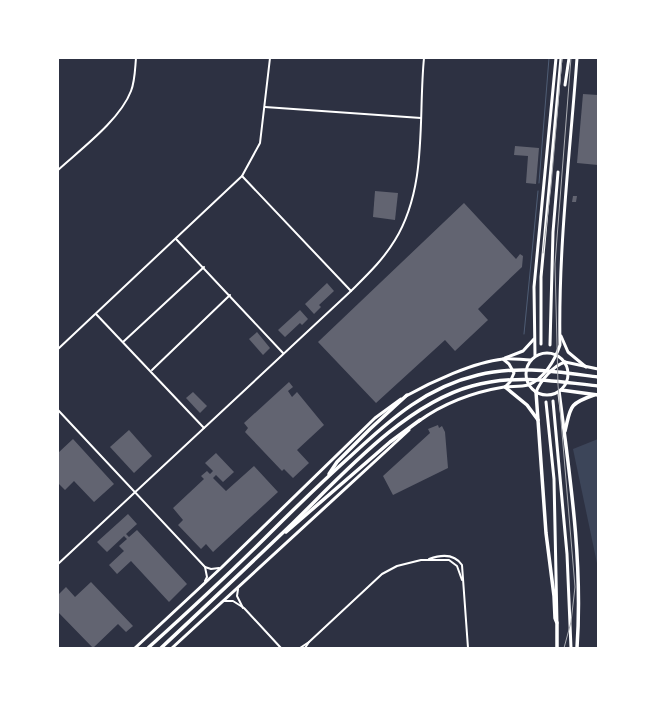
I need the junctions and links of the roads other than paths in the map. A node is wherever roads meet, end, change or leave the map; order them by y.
1 (136, 58) edge
2 (270, 58) edge
3 (424, 58) edge
4 (556, 58) edge
5 (561, 58) edge
6 (570, 58) edge
7 (577, 58) edge
8 (566, 85) dead end
9 (265, 107) junction
10 (421, 118) junction
11 (58, 170) edge
12 (558, 172) dead end
13 (242, 176) junction
14 (176, 239) junction
15 (204, 267) junction
16 (351, 291) junction
17 (230, 295) junction
18 (96, 314) junction
19 (559, 324) junction
20 (535, 338) junction
21 (123, 342) junction
22 (541, 344) dead end
23 (550, 345) dead end
24 (58, 349) edge
25 (283, 353) junction
26 (557, 355) junction
27 (535, 356) junction
28 (503, 359) junction
29 (531, 360) junction
30 (565, 362) junction
31 (586, 367) junction
32 (598, 369) edge
33 (151, 371) junction
34 (596, 377) edge
35 (528, 385) junction
36 (598, 386) edge
37 (504, 387) junction
38 (560, 391) junction
39 (536, 392) junction
40 (596, 395) edge
41 (407, 396) junction
42 (553, 401) dead end
43 (546, 402) dead end
44 (58, 410) edge
45 (420, 420) junction
46 (539, 422) junction
47 (204, 428) junction
48 (564, 434) junction
49 (328, 477) junction
50 (134, 492) junction
51 (263, 551) junction
52 (58, 564) edge
53 (205, 567) junction
54 (222, 567) junction
55 (204, 584) junction
56 (239, 586) junction
57 (221, 603) junction
58 (244, 608) junction
59 (558, 623) junction
60 (309, 642) junction
61 (135, 648) edge
62 (148, 648) edge
63 (161, 648) edge
64 (172, 648) edge
65 (281, 648) edge
66 (300, 648) edge
67 (306, 648) edge
68 (468, 648) edge
69 (557, 648) edge
70 (570, 648) edge
71 (578, 648) edge

1 - 11 street
2 - 9 street
3 - 10 street
4 - 20 main road
5 - 22 main road
6 - 8 main road
7 - 19 main road
9 - 10 street
9 - 13 street
10 - 16 street
12 - 23 main road
13 - 14 street
13 - 16 street
14 - 15 street
14 - 18 street
15 - 17 street
15 - 21 street
16 - 25 street
17 - 25 street
17 - 33 street
18 - 21 street
18 - 24 street
19 - 26 main road
19 - 31 main road
20 - 27 main road
20 - 28 main road
21 - 33 street
25 - 47 street
26 - 27 main road
26 - 30 main road
26 - 35 main road
27 - 29 main road
28 - 29 main road
28 - 37 main road
28 - 41 main road
29 - 35 main road
30 - 31 main road
30 - 38 main road
30 - 39 main road
31 - 32 main road
33 - 47 street
34 - 49 highway
35 - 37 main road
35 - 39 main road
36 - 51 highway
37 - 45 main road
37 - 46 highway
38 - 39 main road
38 - 40 highway
38 - 48 highway
39 - 46 highway
40 - 48 highway
41 - 49 highway
41 - 54 main road
42 - 70 main road
43 - 59 main road
44 - 50 street
45 - 51 highway
45 - 56 main road
46 - 59 highway
47 - 50 street
48 - 71 highway
49 - 62 highway
50 - 52 street
50 - 53 street
51 - 63 highway
53 - 54 street
53 - 55 street
54 - 55 main road
55 - 61 main road
56 - 57 main road
56 - 58 street
57 - 58 street
57 - 64 main road
58 - 65 street
59 - 69 highway
60 - 66 street
60 - 67 street
60 - 68 street

